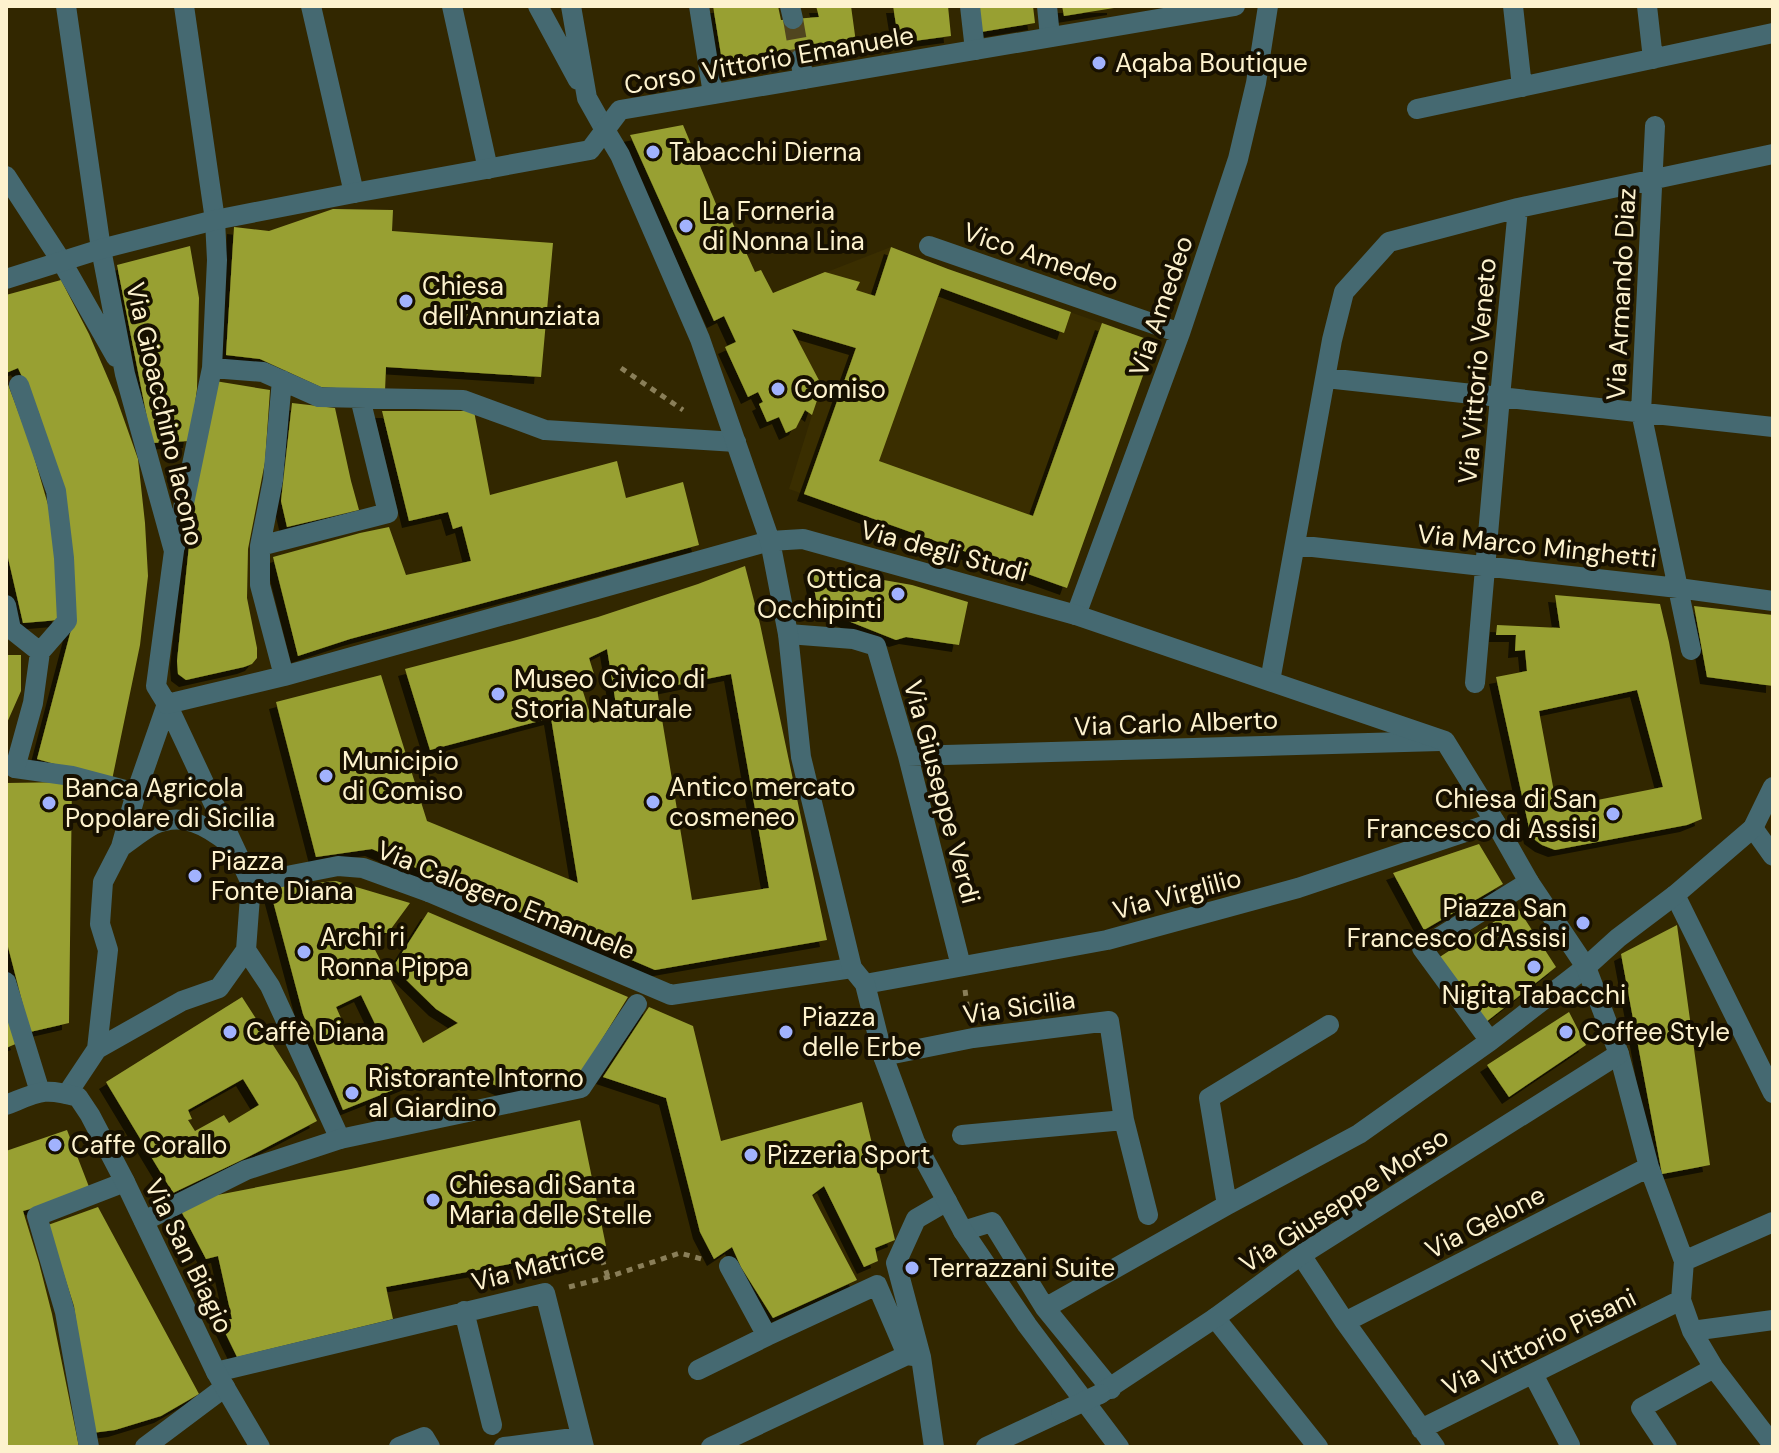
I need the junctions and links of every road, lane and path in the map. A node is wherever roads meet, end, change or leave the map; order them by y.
1 (66, 6) edge
2 (184, 6) edge
3 (311, 6) edge
4 (452, 6) edge
5 (538, 6) edge
6 (571, 6) edge
7 (699, 6) edge
8 (970, 6) edge
9 (1047, 6) edge
10 (1235, 6) edge
11 (1268, 6) edge
12 (1513, 6) edge
13 (1647, 6) edge
14 (1158, 13) edge
15 (1773, 33) edge
16 (1050, 37) junction
17 (975, 50) junction
18 (1653, 59) junction
19 (1522, 87) junction
20 (713, 94) junction
21 (587, 98) junction
22 (1417, 109) dead end
23 (1655, 126) dead end
24 (605, 130) junction
25 (1773, 154) edge
26 (488, 169) junction
27 (6, 176) edge
28 (1653, 180) junction
29 (354, 193) junction
30 (1518, 208) junction
31 (215, 220) junction
32 (929, 246) dead end
33 (101, 249) junction
34 (62, 262) junction
35 (6, 279) edge
36 (1180, 333) junction
37 (212, 368) junction
38 (621, 368) dead end
39 (125, 374) junction
40 (1326, 378) junction
41 (282, 380) junction
42 (19, 385) dead end
43 (1500, 397) junction
44 (360, 398) junction
45 (663, 398) dead end
46 (1641, 412) junction
47 (1773, 427) edge
48 (736, 442) junction
49 (770, 541) junction
50 (1295, 545) junction
51 (260, 546) junction
52 (174, 551) junction
53 (1485, 566) junction
54 (1678, 588) junction
55 (1773, 601) edge
56 (6, 605) edge
57 (1076, 615) junction
58 (788, 634) junction
59 (1691, 650) dead end
60 (40, 652) junction
61 (284, 676) junction
62 (1270, 681) junction
63 (1475, 683) dead end
64 (161, 695) junction
65 (1445, 741) junction
66 (908, 756) junction
67 (1773, 787) edge
68 (136, 793) junction
69 (1495, 822) junction
70 (1753, 828) junction
71 (233, 846) junction
72 (121, 847) junction
73 (1773, 856) edge
74 (1529, 882) junction
75 (251, 883) junction
76 (1675, 895) junction
77 (246, 950) junction
78 (961, 966) junction
79 (1586, 967) junction
80 (858, 976) junction
81 (6, 982) edge
82 (637, 1004) dead end
83 (1329, 1025) dead end
84 (973, 1038) junction
85 (1490, 1041) junction
86 (97, 1049) junction
87 (1619, 1054) junction
88 (883, 1056) junction
89 (40, 1092) junction
90 (1773, 1093) edge
91 (67, 1094) junction
92 (6, 1105) edge
93 (1124, 1120) junction
94 (962, 1135) dead end
95 (340, 1139) junction
96 (1649, 1167) junction
97 (125, 1182) junction
98 (947, 1201) junction
99 (1227, 1205) junction
100 (1148, 1215) dead end
101 (144, 1221) junction
102 (1773, 1222) edge
103 (963, 1231) junction
104 (1301, 1255) junction
105 (602, 1259) dead end
106 (1684, 1261) junction
107 (729, 1266) joint
108 (608, 1277) junction
109 (545, 1293) junction
110 (1681, 1300) junction
111 (1045, 1308) junction
112 (464, 1311) junction
113 (1215, 1318) junction
114 (1773, 1320) edge
115 (1345, 1322) junction
116 (1692, 1331) junction
117 (767, 1336) junction
118 (914, 1356) junction
119 (1714, 1368) junction
120 (698, 1370) dead end
121 (1533, 1374) junction
122 (220, 1380) junction
123 (1105, 1392) junction
124 (492, 1425) dead end
125 (1766, 1427) edge
126 (1421, 1429) junction
127 (1016, 1441) edge
128 (583, 1442) edge
129 (1570, 1445) dead end
130 (1773, 1445) edge
131 (89, 1447) edge
132 (145, 1447) edge
133 (260, 1447) edge
134 (399, 1447) edge
135 (430, 1447) edge
136 (504, 1447) edge
137 (711, 1447) edge
138 (934, 1447) edge
139 (986, 1447) edge
140 (1119, 1447) edge
141 (1318, 1447) edge
142 (1435, 1447) edge
143 (1667, 1447) edge

1 - 33 street, Via Gioacchino Iacono
2 - 31 street
3 - 29 street
4 - 26 street
5 - 21 street
6 - 21 street
7 - 20 street
8 - 17 street
9 - 16 street
10 - 14 street, Corso Vittorio Emanuele
11 - 36 street, Via Amedeo
12 - 19 street
13 - 18 street
14 - 16 street, Corso Vittorio Emanuele
15 - 18 street
16 - 17 street, Corso Vittorio Emanuele
17 - 20 street, Corso Vittorio Emanuele
18 - 19 street
19 - 22 street
20 - 24 street, Corso Vittorio Emanuele
21 - 24 street
23 - 28 street, Via Armando Diaz
24 - 26 street, Corso Vittorio Emanuele
24 - 48 street
25 - 28 street
26 - 29 street, Corso Vittorio Emanuele
27 - 34 street
28 - 30 street
28 - 46 street, Via Armando Diaz
29 - 31 street, Corso Vittorio Emanuele
30 - 40 street
30 - 43 street, Via Vittorio Veneto
31 - 33 street, Corso Vittorio Emanuele
31 - 37 street
32 - 36 street, Vico Amedeo
33 - 34 street, Corso Vittorio Emanuele
33 - 39 street, Via Gioacchino Iacono
34 - 35 street, Corso Vittorio Emanuele
34 - 39 street
36 - 57 street, Via Amedeo
37 - 41 street
37 - 52 street
38 - 45 path
39 - 52 street, Via Gioacchino Iacono
40 - 43 street
40 - 50 street
41 - 44 street
41 - 51 street
42 - 60 street
43 - 46 street
43 - 53 street, Via Vittorio Veneto
44 - 48 street
44 - 51 street
46 - 47 street
46 - 54 street, Via Armando Diaz
48 - 49 street
49 - 57 street, Via degli Studi
49 - 58 street
49 - 61 street, Via degli Studi
50 - 53 street, Via Marco Minghetti
50 - 62 street
51 - 61 street
52 - 64 street, Via Gioacchino Iacono
53 - 54 street, Via Marco Minghetti
53 - 63 street, Via Vittorio Veneto
54 - 55 street, Via Marco Minghetti
54 - 59 street, Via Armando Diaz
56 - 60 street
57 - 62 street, Via degli Studi
58 - 66 street, Via Giuseppe Verdi
58 - 80 street
60 - 68 street
61 - 64 street, Via degli Studi
62 - 65 street, Via degli Studi
64 - 68 street
64 - 71 street
65 - 66 street, Via Carlo Alberto
65 - 69 street
66 - 78 street, Via Giuseppe Verdi
67 - 70 street
68 - 72 street
69 - 74 street
69 - 78 street, Via Virglilio
70 - 73 street
70 - 76 street
71 - 72 street
71 - 75 street
72 - 86 street
74 - 79 street
74 - 85 street
75 - 77 street
75 - 80 street, Via Calogero Emanuele
76 - 79 street
76 - 90 street
77 - 86 street
77 - 95 street
78 - 80 street, Via Virglilio
78 - 84 path
79 - 85 street
79 - 87 street
80 - 88 street
81 - 89 street
82 - 95 street
83 - 99 street
84 - 88 street, Via Sicilia
84 - 93 street, Via Sicilia
85 - 99 street
86 - 91 street
87 - 96 street
87 - 104 street, Via Giuseppe Morso
88 - 98 street
89 - 91 street
89 - 92 street
91 - 97 street, Via San Biagio
93 - 94 street
93 - 100 street, Via Sicilia
95 - 101 street
96 - 106 street
96 - 115 street, Via Gelone
97 - 101 street, Via San Biagio
97 - 131 street
98 - 103 street
98 - 118 street
99 - 111 street
101 - 122 street, Via San Biagio
102 - 106 street
103 - 111 street
103 - 140 street
104 - 113 street, Via Giuseppe Morso
104 - 115 street
105 - 108 path
106 - 110 street
107 - 108 path, Via Matrice
107 - 117 street
108 - 109 path, Via Matrice
109 - 112 street, Via Matrice
109 - 128 street
110 - 116 street
110 - 121 street, Via Vittorio Pisani
111 - 123 street
112 - 122 street, Via Matrice
112 - 124 street
113 - 123 street, Via Giuseppe Morso
113 - 141 street
114 - 116 street
115 - 126 street
116 - 119 street
117 - 118 street
117 - 120 street
118 - 137 street
118 - 138 street
119 - 125 street
119 - 143 street
121 - 126 street, Via Vittorio Pisani
121 - 129 street
122 - 132 street
122 - 133 street, Via San Biagio
123 - 127 street, Via Giuseppe Morso, bridge
125 - 130 street
126 - 142 street
127 - 139 street
128 - 136 street
134 - 135 street

